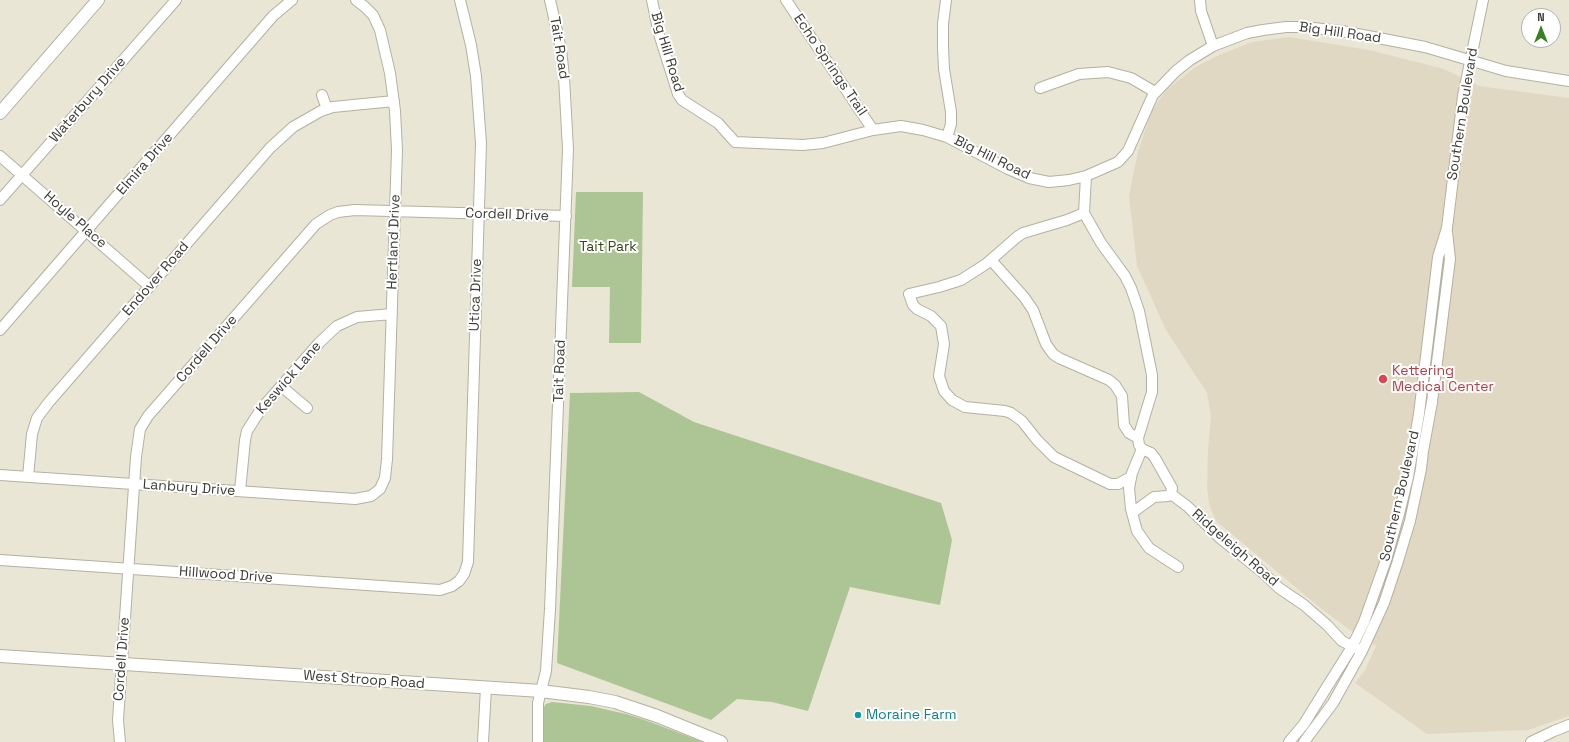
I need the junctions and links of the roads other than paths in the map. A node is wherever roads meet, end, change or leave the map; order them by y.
1 (98, 0) edge
2 (176, 0) edge
3 (292, 0) edge
4 (356, 0) edge
5 (460, 0) edge
6 (550, 0) edge
7 (652, 0) edge
8 (786, 0) edge
9 (946, 0) edge
10 (1200, 0) edge
11 (1483, 0) edge
12 (1214, 46) junction
13 (1470, 60) junction
14 (1569, 81) edge
15 (1040, 88) dead end
16 (1155, 92) junction
17 (322, 95) dead end
18 (394, 101) junction
19 (327, 109) junction
20 (0, 113) edge
21 (873, 130) junction
22 (947, 137) junction
23 (0, 156) edge
24 (22, 175) junction
25 (1086, 176) junction
26 (0, 200) edge
27 (394, 211) junction
28 (1084, 213) junction
29 (479, 214) junction
30 (566, 216) junction
31 (1447, 228) junction
32 (86, 230) junction
33 (991, 260) junction
34 (149, 286) junction
35 (392, 314) junction
36 (0, 330) edge
37 (281, 386) junction
38 (307, 408) dead end
39 (1138, 438) junction
40 (1142, 449) junction
41 (0, 475) edge
42 (28, 477) junction
43 (1131, 478) junction
44 (134, 484) junction
45 (240, 492) junction
46 (376, 492) joint
47 (1171, 494) junction
48 (1132, 513) junction
49 (0, 560) edge
50 (1178, 567) dead end
51 (128, 569) junction
52 (452, 586) joint
53 (1352, 647) junction
54 (1362, 651) junction
55 (0, 656) edge
56 (122, 664) junction
57 (486, 688) junction
58 (541, 691) junction
59 (1569, 725) edge
60 (120, 742) edge
61 (483, 742) edge
62 (538, 742) edge
63 (721, 742) edge
64 (1290, 742) edge
65 (1304, 742) edge
66 (1531, 742) edge

1 - 20 main road
2 - 24 street, Waterbury Drive
3 - 32 street, Elmira Drive
4 - 18 street, Hertland Drive
5 - 29 street, Utica Drive
6 - 30 street, Tait Road
7 - 21 street, Big Hill Road
8 - 21 street, Echo Springs Trail
9 - 22 street
10 - 12 street
11 - 13 street, Southern Boulevard
12 - 13 street, Big Hill Road
12 - 16 street, Big Hill Road
13 - 14 street, Big Hill Road
13 - 31 street, Southern Boulevard
15 - 16 street
16 - 25 street, Big Hill Road
17 - 19 street
18 - 19 street, Endover Road
18 - 27 street, Hertland Drive
19 - 34 street, Endover Road
21 - 22 street, Big Hill Road
22 - 25 street, Big Hill Road
23 - 24 street, Hoyle Place
24 - 26 street, Waterbury Drive
24 - 32 street, Hoyle Place
25 - 28 street
27 - 29 street, Cordell Drive
27 - 35 street, Hertland Drive
27 - 44 street, Cordell Drive
28 - 33 street
28 - 39 street
29 - 30 street, Cordell Drive
29 - 52 street, Utica Drive
30 - 58 street, Tait Road
31 - 53 street, Southern Boulevard
31 - 54 street, Southern Boulevard
32 - 34 street, Hoyle Place
32 - 36 street, Elmira Drive
33 - 39 street
33 - 43 street
34 - 42 street, Endover Road
35 - 37 street, Keswick Lane
35 - 46 street, Hertland Drive
37 - 38 street
37 - 45 street, Keswick Lane
39 - 40 street
40 - 43 street
40 - 47 street
41 - 42 street, Lanbury Drive
42 - 44 street, Lanbury Drive
43 - 48 street
44 - 45 street, Lanbury Drive
44 - 51 street, Cordell Drive
45 - 46 street, Lanbury Drive
47 - 48 street
47 - 53 street, Ridgeleigh Road
48 - 50 street
49 - 51 street, Hillwood Drive
51 - 52 street, Hillwood Drive
51 - 56 street, Cordell Drive
53 - 54 street, Ridgeleigh Road
53 - 64 street, Southern Boulevard
54 - 65 street, Southern Boulevard
55 - 56 main road, West Stroop Road
56 - 57 main road, West Stroop Road
56 - 60 street, Cordell Drive
57 - 58 main road, West Stroop Road
57 - 61 street
58 - 62 street, Tait Road
58 - 63 main road, West Stroop Road
59 - 66 street

